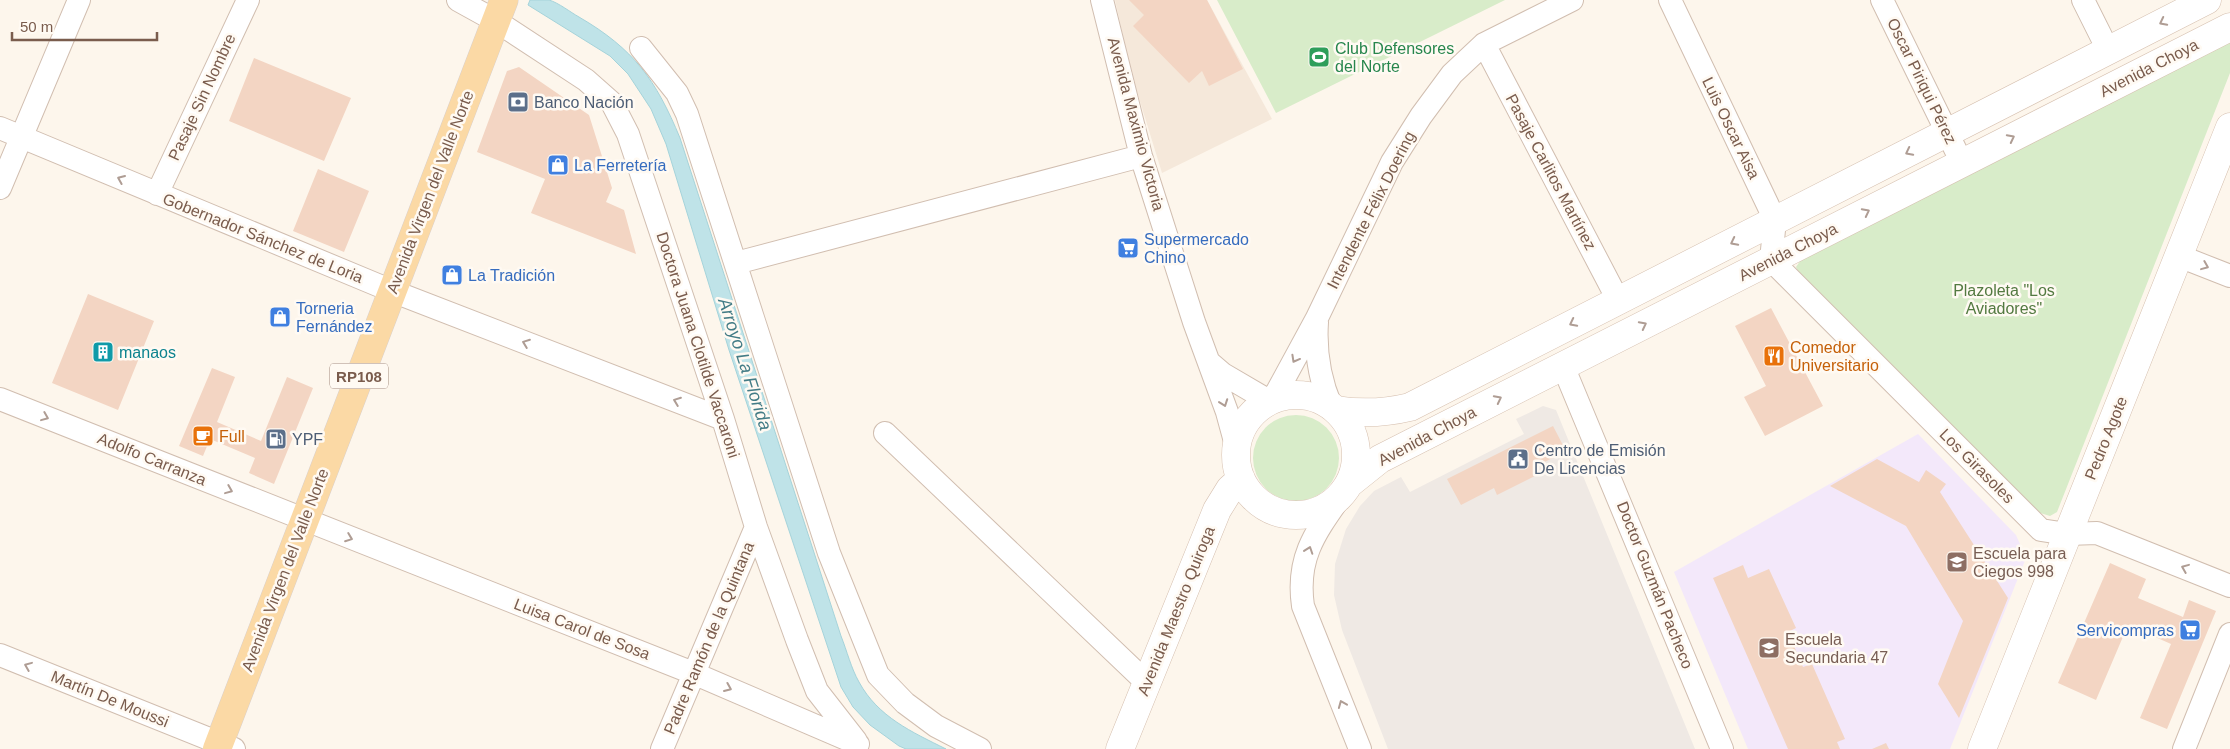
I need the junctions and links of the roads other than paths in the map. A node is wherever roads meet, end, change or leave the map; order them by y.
1 (79, 0) edge
2 (248, 0) edge
3 (458, 0) edge
4 (1102, 0) edge
5 (1572, 0) edge
6 (1670, 0) edge
7 (1882, 0) edge
8 (2083, 0) edge
9 (2207, 0) edge
10 (501, 8) edge
11 (2230, 27) edge
12 (1484, 44) junction
13 (642, 48) dead end
14 (2108, 50) junction
15 (2230, 127) edge
16 (0, 128) edge
17 (1948, 132) junction
18 (21, 136) junction
19 (1141, 156) junction
20 (1962, 163) junction
21 (0, 188) edge
22 (157, 194) junction
23 (1775, 220) junction
24 (2179, 256) junction
25 (1771, 260) junction
26 (736, 262) junction
27 (2230, 276) edge
28 (392, 291) junction
29 (1618, 300) junction
30 (1317, 318) junction
31 (1208, 362) junction
32 (1563, 366) junction
33 (0, 399) edge
34 (1271, 400) junction
35 (1333, 408) junction
36 (723, 419) junction
37 (885, 433) dead end
38 (1236, 445) junction
39 (1241, 479) junction
40 (1346, 489) junction
41 (304, 520) junction
42 (756, 526) junction
43 (2067, 534) junction
44 (2230, 586) edge
45 (2230, 634) edge
46 (0, 655) edge
47 (693, 673) junction
48 (1146, 682) junction
49 (863, 746) edge
50 (224, 747) edge
51 (662, 749) edge
52 (980, 749) edge
53 (1120, 749) edge
54 (1360, 749) edge
55 (1722, 749) edge
56 (1982, 749) edge
57 (2184, 749) edge

1 - 18 street
2 - 22 street, Pasaje Sin Nombre
3 - 10 street, Doctora Juana Clotilde Vaccaroni
4 - 19 street, Avenida Maximio Victoria
5 - 12 street, Intendente Félix Doering
6 - 23 street, Luis Oscar Aisa
7 - 17 street, Oscar Piriqui Pérez
8 - 14 street
9 -> 14 main road, Avenida Choya
10 - 28 main road, Avenida Virgen del Valle Norte / RP108
10 - 36 street, Doctora Juana Clotilde Vaccaroni
20 -> 11 main road, Avenida Choya
12 - 29 street, Pasaje Carlitos Martínez
12 - 30 street, Intendente Félix Doering
13 - 26 street
14 - 17 main road, Avenida Choya
15 - 24 main road, Pedro Agote
16 - 18 street, Gobernador Sánchez de Loria
17 - 20 street, Oscar Piriqui Pérez
17 -> 23 main road, Avenida Choya
18 - 21 street
22 -> 18 street, Gobernador Sánchez de Loria
19 - 26 street
19 - 31 street, Avenida Maximio Victoria
25 -> 20 main road, Avenida Choya
22 - 28 street, Gobernador Sánchez de Loria
23 - 25 street
23 -> 29 main road, Avenida Choya
24 -> 27 street
24 - 43 main road, Pedro Agote
32 -> 25 main road, Avenida Choya
25 - 43 street, Los Girasoles
26 - 52 street
36 -> 28 street, Gobernador Sánchez de Loria
28 - 41 main road, Avenida Virgen del Valle Norte / RP108
29 -> 35 main road, Avenida Choya
30 -> 34 street, Intendente Félix Doering
30 - 35 street, Intendente Félix Doering
31 - 34 street
31 -> 38 street, Avenida Maximio Victoria
40 -> 32 main road, Avenida Choya
32 - 55 street, Doctor Guzmán Pacheco
33 -> 41 street, Adolfo Carranza
34 - 35 main road
34 - 38 main road
35 - 40 main road
36 - 42 street, Doctora Juana Clotilde Vaccaroni
37 - 48 street
38 - 39 main road
39 - 40 main road
39 - 48 main road, Avenida Maestro Quiroga
54 -> 40 street
41 -> 47 street, Luisa Carol de Sosa
41 - 50 main road, Avenida Virgen del Valle Norte / RP108
42 - 47 street, Padre Ramón de la Quintana
42 - 49 street, Doctora Juana Clotilde Vaccaroni
44 -> 43 street, Los Girasoles
43 - 56 main road, Pedro Agote
45 - 57 street
50 -> 46 street, Martín De Moussi
47 -> 49 street, Luisa Carol de Sosa
47 - 51 street, Padre Ramón de la Quintana
48 - 53 main road, Avenida Maestro Quiroga

